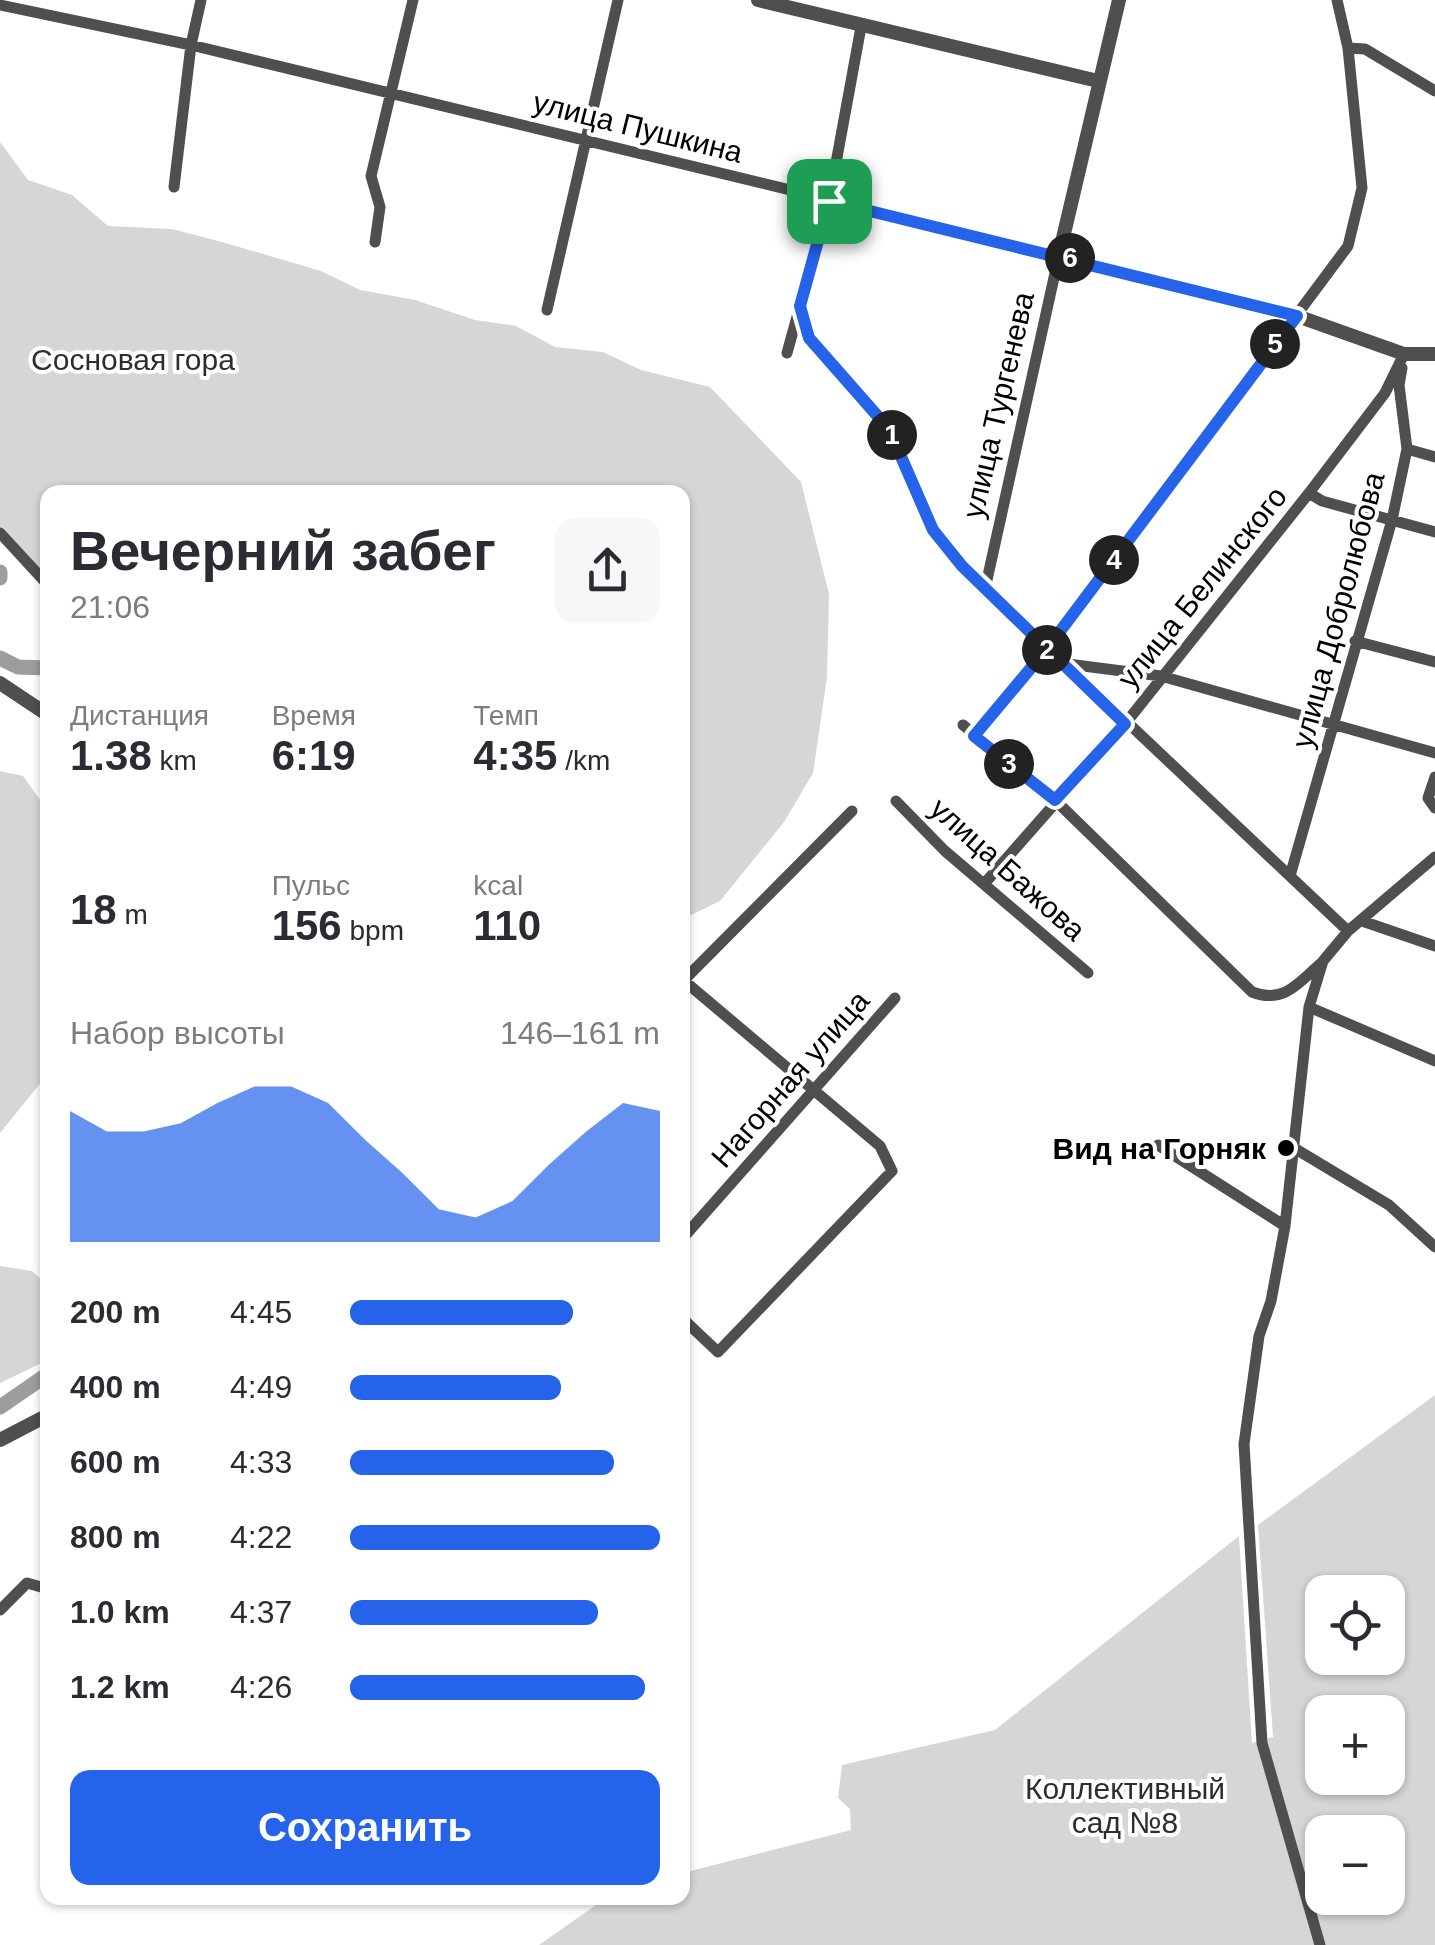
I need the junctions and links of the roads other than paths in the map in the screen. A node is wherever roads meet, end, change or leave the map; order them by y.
1 (202, 0) edge
2 (414, 0) edge
3 (618, 0) edge
4 (758, 0) edge
5 (1119, 0) edge
6 (1338, 0) edge
7 (0, 6) edge
8 (860, 26) junction
9 (190, 45) junction
10 (1348, 48) junction
11 (1098, 81) junction
12 (1435, 91) edge
13 (394, 96) junction
14 (584, 144) junction
15 (174, 187) dead end
16 (829, 201) junction
17 (375, 242) dead end
18 (1059, 256) junction
19 (800, 306) junction
20 (547, 310) dead end
21 (1297, 316) junction
22 (787, 353) dead end
23 (1404, 354) junction
24 (1435, 354) edge
25 (1407, 449) junction
26 (1435, 457) edge
27 (1309, 492) junction
28 (1392, 520) junction
29 (0, 532) edge
30 (1435, 532) edge
31 (40, 576) edge
32 (985, 589) junction
33 (1355, 642) junction
34 (1046, 650) junction
35 (1435, 662) edge
36 (1060, 663) junction
37 (1161, 676) junction
38 (0, 684) edge
39 (40, 711) edge
40 (1125, 724) junction
41 (962, 725) dead end
42 (1334, 725) junction
43 (974, 736) junction
44 (1435, 753) edge
45 (1435, 777) edge
46 (1055, 800) junction
47 (896, 801) dead end
48 (1435, 808) edge
49 (852, 811) dead end
50 (1435, 857) edge
51 (1290, 876) junction
52 (984, 884) junction
53 (1362, 921) junction
54 (1348, 931) junction
55 (1435, 946) edge
56 (1322, 961) junction
57 (690, 973) edge
58 (1088, 974) dead end
59 (690, 986) edge
60 (896, 998) dead end
61 (1309, 1007) junction
62 (1435, 1061) edge
63 (814, 1090) junction
64 (1158, 1146) dead end
65 (1294, 1148) junction
66 (1285, 1226) junction
67 (690, 1230) edge
68 (1435, 1247) edge
69 (690, 1326) edge
70 (40, 1419) edge
71 (0, 1440) edge
72 (40, 1587) edge
73 (0, 1610) edge
74 (1320, 1945) edge

1 - 9 street
2 - 13 street
3 - 14 street
4 - 8 street
5 - 11 street, улица Тургенева
6 - 10 street
7 - 9 street, улица Пушкина
8 - 11 street
8 - 16 street
9 - 13 street, улица Пушкина
9 - 15 street
10 - 12 street
10 - 21 street
11 - 18 street, улица Тургенева
13 - 14 street, улица Пушкина
13 - 17 street
14 - 16 street, улица Пушкина
14 - 20 street
16 - 18 street, улица Пушкина
16 - 19 street
18 - 21 street, улица Пушкина
18 - 32 street, улица Тургенева
19 - 22 street
19 - 32 street
21 - 23 street, улица Пушкина
21 - 34 street
23 - 24 street, улица Пушкина
23 - 25 street, улица Добролюбова
23 - 27 street, улица Белинского
25 - 26 street
25 - 28 street, улица Добролюбова
27 - 28 street
27 - 37 street, улица Белинского
28 - 30 street
28 - 33 street, улица Добролюбова
29 - 31 street
32 - 34 street
33 - 35 street
33 - 42 street, улица Добролюбова
34 - 36 street
34 - 43 street
36 - 37 street
36 - 40 street
37 - 40 street, улица Белинского
37 - 42 street
38 - 39 street
40 - 46 street, улица Белинского
40 - 51 street
41 - 43 street
42 - 44 street
42 - 51 street, улица Добролюбова
43 - 46 street
45 - 48 street
46 - 52 street, улица Белинского
46 - 56 street
47 - 52 street, улица Бажова
49 - 57 street
50 - 53 street
51 - 54 street
52 - 58 street, улица Бажова
53 - 54 street
53 - 55 street
54 - 56 street
56 - 61 street
59 - 63 street
60 - 63 street, Нагорная улица
61 - 62 street
61 - 65 street
63 - 67 street, Нагорная улица
63 - 69 street
64 - 66 street
65 - 66 street
65 - 68 street
66 - 74 street
70 - 71 street
72 - 73 street

